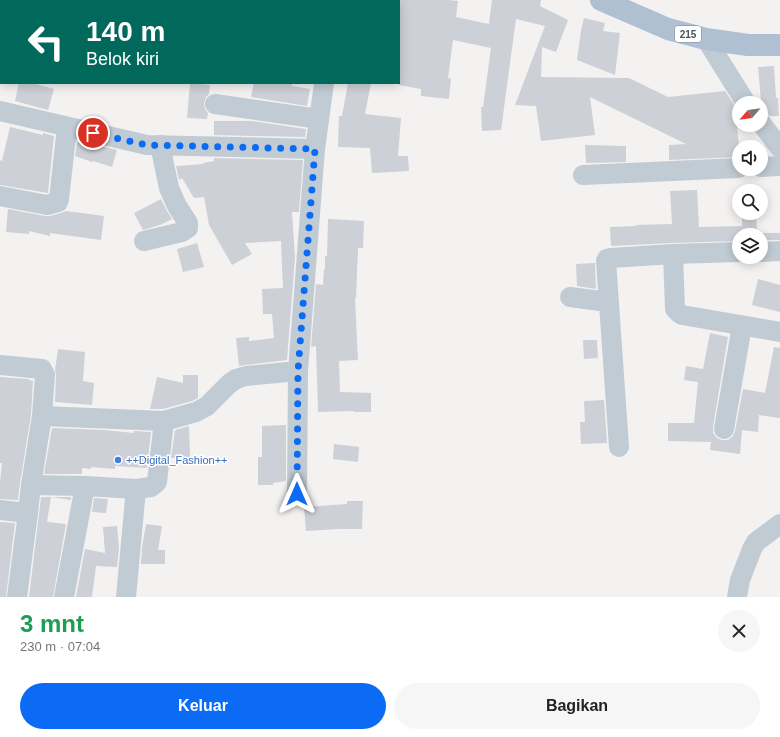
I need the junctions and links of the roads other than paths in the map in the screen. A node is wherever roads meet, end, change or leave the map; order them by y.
1 (601, 0) edge
2 (706, 39) junction
3 (780, 45) edge
4 (324, 84) edge
5 (742, 96) edge
6 (215, 104) dead end
7 (0, 112) edge
8 (319, 119) junction
9 (67, 126) junction
10 (768, 132) edge
11 (160, 145) junction
12 (780, 148) edge
13 (315, 149) junction
14 (780, 166) edge
15 (768, 167) edge
16 (732, 168) edge
17 (582, 175) dead end
18 (0, 196) edge
19 (144, 241) dead end
20 (780, 251) edge
21 (732, 252) edge
22 (768, 252) edge
23 (673, 254) junction
24 (570, 297) dead end
25 (608, 302) junction
26 (742, 326) junction
27 (780, 332) edge
28 (0, 365) edge
29 (298, 371) junction
30 (42, 416) junction
31 (164, 421) junction
32 (724, 429) dead end
33 (619, 447) dead end
34 (31, 484) junction
35 (85, 486) junction
36 (136, 489) junction
37 (297, 494) dead end
38 (0, 510) edge
39 (28, 513) junction
40 (780, 524) edge
41 (17, 597) edge
42 (64, 597) edge
43 (126, 597) edge
44 (736, 597) edge

1 - 2 main road, 215
2 - 3 main road, 215
2 - 5 street
4 - 8 street
6 - 8 street
7 - 9 street
8 - 13 street
9 - 11 street
9 - 18 street
10 - 12 street
11 - 13 street
11 - 19 street
13 - 29 street
14 - 15 street
16 - 17 street
20 - 22 street
21 - 23 street
23 - 25 street
23 - 26 street
24 - 25 street
25 - 33 street
26 - 27 street
26 - 32 street
28 - 30 street
29 - 31 street
29 - 37 street
30 - 31 street
30 - 34 street
31 - 36 street
34 - 35 street
34 - 39 street
35 - 36 street
35 - 42 street
36 - 43 street
38 - 39 street
39 - 41 street
40 - 44 street

